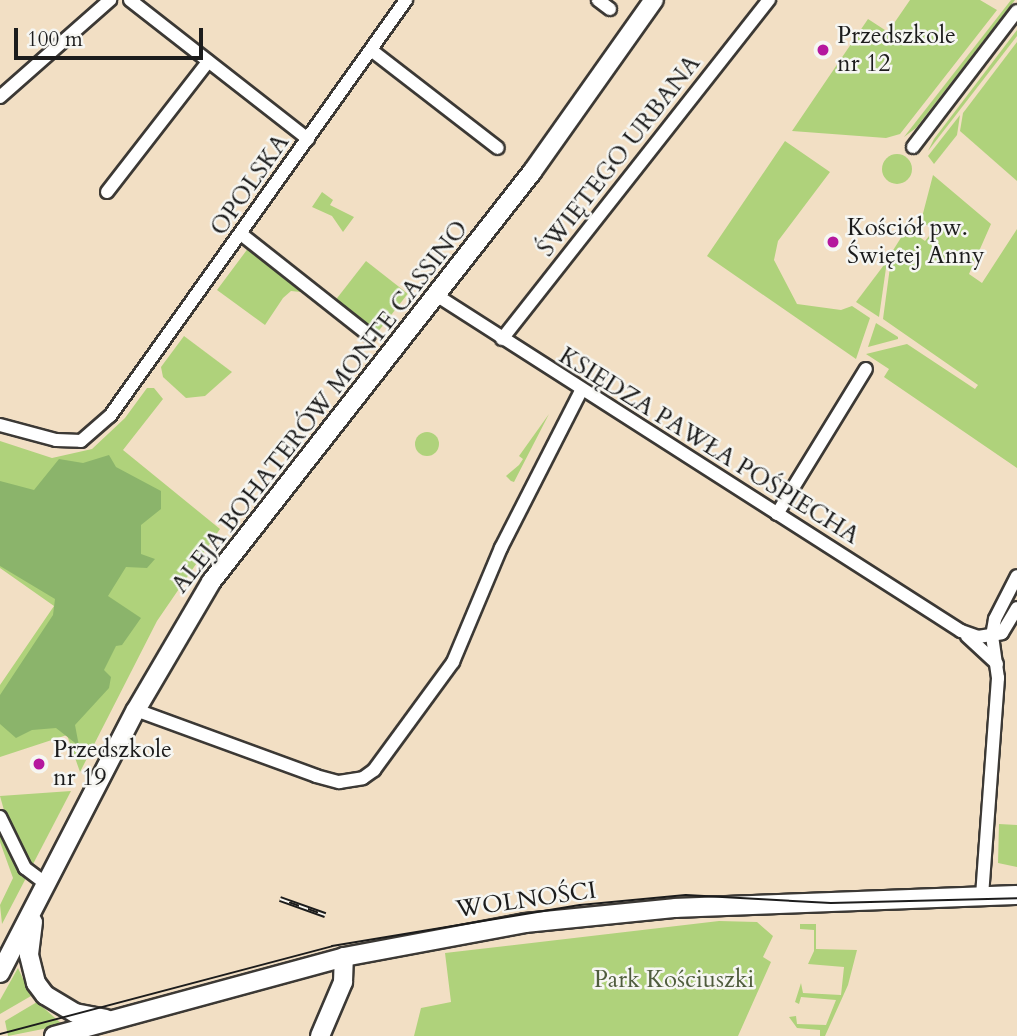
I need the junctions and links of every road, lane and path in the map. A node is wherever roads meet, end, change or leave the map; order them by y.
1 (130, 0) edge
2 (406, 0) edge
3 (598, 0) edge
4 (654, 0) edge
5 (769, 0) edge
6 (104, 2) edge
7 (610, 9) dead end
8 (1017, 11) edge
9 (371, 50) junction
10 (208, 62) junction
11 (0, 97) edge
12 (309, 139) junction
13 (913, 147) dead end
14 (499, 148) dead end
15 (107, 192) dead end
16 (241, 233) junction
17 (436, 295) junction
18 (369, 335) dead end
19 (502, 339) junction
20 (866, 369) dead end
21 (581, 391) junction
22 (0, 425) edge
23 (777, 514) junction
24 (1017, 576) edge
25 (1017, 608) edge
26 (961, 631) junction
27 (992, 636) junction
28 (998, 667) junction
29 (136, 710) junction
30 (0, 817) edge
31 (46, 884) junction
32 (1017, 895) edge
33 (982, 896) junction
34 (37, 902) junction
35 (344, 957) junction
36 (0, 973) edge
37 (122, 1018) junction
38 (54, 1036) edge
39 (320, 1036) edge

1 - 10 street
2 - 9 street, OPOLSKA
3 - 7 street
4 - 17 street, ALEJA BOHATERÓW MONTE CASSINO
5 - 19 street, ŚWIĘTEGO URBANA
6 - 11 street
8 - 13 street
9 - 12 street, OPOLSKA
9 - 14 street
10 - 12 street
10 - 15 street
12 - 16 street, OPOLSKA
16 - 18 street
16 - 22 street, OPOLSKA
17 - 19 street, KSIĘDZA PAWŁA POŚPIECHA
17 - 29 street, ALEJA BOHATERÓW MONTE CASSINO
19 - 21 street, KSIĘDZA PAWŁA POŚPIECHA
20 - 23 street
21 - 23 street, KSIĘDZA PAWŁA POŚPIECHA
21 - 29 street
23 - 26 street, KSIĘDZA PAWŁA POŚPIECHA
24 - 27 street
25 - 27 street
26 - 27 street, KSIĘDZA PAWŁA POŚPIECHA
26 - 28 street, KSIĘDZA PAWŁA POŚPIECHA
27 - 28 street
28 - 33 street
29 - 31 street, ALEJA BOHATERÓW MONTE CASSINO
30 - 31 street
31 - 34 street, ALEJA BOHATERÓW MONTE CASSINO
32 - 33 street, WOLNOŚCI
33 - 35 street, WOLNOŚCI
34 - 36 street, ALEJA BOHATERÓW MONTE CASSINO
34 - 37 street, ALEJA BOHATERÓW MONTE CASSINO
35 - 37 street, WOLNOŚCI
35 - 39 street
37 - 38 street, WOLNOŚCI

